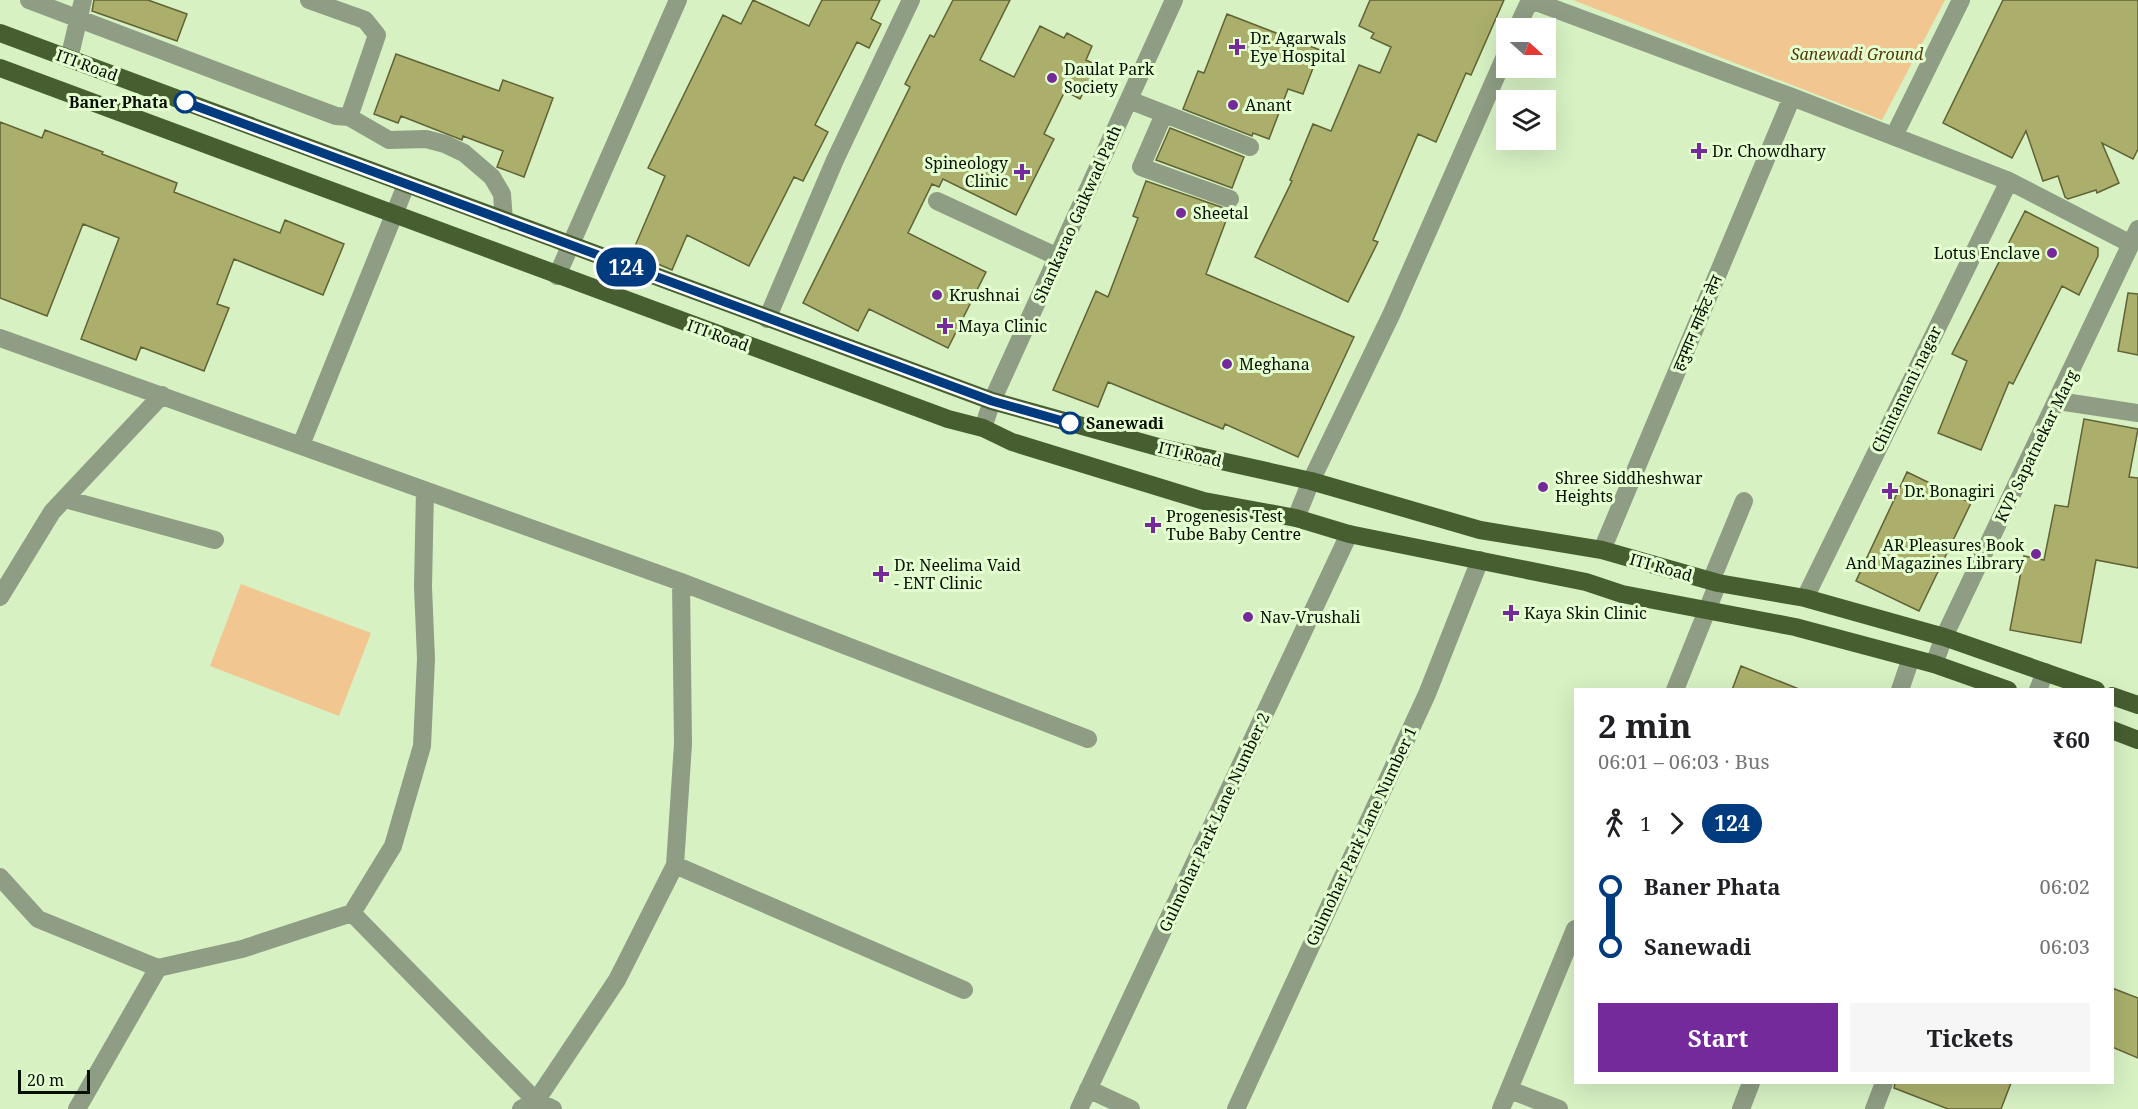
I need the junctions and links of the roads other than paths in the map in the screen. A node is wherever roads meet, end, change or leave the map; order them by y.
1 (29, 0) edge
2 (83, 0) edge
3 (309, 0) edge
4 (678, 0) edge
5 (911, 0) edge
6 (1174, 0) edge
7 (1531, 0) edge
8 (1961, 0) edge
9 (1522, 18) edge
10 (78, 19) junction
11 (0, 33) edge
12 (69, 59) junction
13 (0, 68) edge
14 (1496, 77) edge
15 (1792, 97) junction
16 (1129, 100) junction
17 (1164, 114) junction
18 (349, 117) junction
19 (1894, 136) junction
20 (1250, 147) dead end
21 (2009, 181) junction
22 (406, 185) junction
23 (1230, 199) dead end
24 (937, 201) dead end
25 (394, 215) junction
26 (504, 221) junction
27 (2134, 237) edge
28 (570, 246) junction
29 (1058, 257) junction
30 (557, 276) junction
31 (767, 319) junction
32 (0, 338) edge
33 (162, 395) junction
34 (992, 401) junction
35 (2058, 401) junction
36 (2138, 413) edge
37 (983, 428) junction
38 (301, 445) junction
39 (1311, 481) junction
40 (425, 490) junction
41 (65, 499) junction
42 (1744, 501) dead end
43 (1296, 518) junction
44 (1349, 534) junction
45 (215, 540) dead end
46 (1602, 550) junction
47 (1480, 560) junction
48 (681, 582) junction
49 (1714, 582) junction
50 (0, 597) edge
51 (1805, 598) junction
52 (1707, 613) junction
53 (1944, 637) junction
54 (1911, 658) junction
55 (1934, 664) junction
56 (2045, 672) junction
57 (1676, 688) edge
58 (1901, 688) edge
59 (2002, 688) edge
60 (2039, 688) edge
61 (2090, 688) edge
62 (2114, 697) edge
63 (2138, 705) edge
64 (2114, 731) edge
65 (1088, 739) dead end
66 (2138, 740) edge
67 (675, 865) junction
68 (0, 877) edge
69 (352, 914) junction
70 (1574, 931) edge
71 (158, 968) junction
72 (964, 990) dead end
73 (1750, 1084) edge
74 (1884, 1084) edge
75 (1088, 1089) junction
76 (1510, 1090) junction
77 (528, 1105) edge
78 (76, 1109) edge
79 (553, 1109) edge
80 (1078, 1109) edge
81 (1131, 1109) edge
82 (1236, 1109) edge
83 (1502, 1109) edge
84 (1559, 1109) edge
85 (1741, 1109) edge
86 (1874, 1109) edge

1 - 10 street
2 - 10 street
3 - 18 street
4 - 28 street
5 - 31 street
6 - 16 street, Shankarao Gaikwad Path
7 - 9 street
7 - 15 street
8 - 19 street
10 - 12 street
10 - 18 street
11 - 12 main road, ITI Road
12 - 22 main road, ITI Road
13 - 25 main road, ITI Road
14 - 39 street
15 - 19 street
15 - 46 street, हनुमान मार्केट लेन
16 - 17 street
16 - 29 street, Shankarao Gaikwad Path
17 - 20 street
17 - 23 street
18 - 26 street
19 - 21 street
21 - 27 street
21 - 51 street, Chintamani nagar
22 - 25 street
22 - 26 main road, ITI Road
24 - 29 street
25 - 30 main road, ITI Road
25 - 38 street
26 - 28 main road, ITI Road
27 - 35 street, KVP Sapatnekar Marg
28 - 30 street
28 - 31 main road, ITI Road
29 - 34 street, Shankarao Gaikwad Path
30 - 37 main road, ITI Road
31 - 34 main road, ITI Road
32 - 33 street
33 - 38 street
33 - 41 street
34 - 37 street, Shankarao Gaikwad Path
34 - 39 main road, ITI Road
35 - 36 street
35 - 53 street, KVP Sapatnekar Marg
37 - 43 main road, ITI Road
38 - 40 street
39 - 43 street
39 - 46 main road, ITI Road
40 - 48 street
40 - 69 street
41 - 45 street
41 - 50 street
42 - 49 street
43 - 44 main road, ITI Road
44 - 47 main road, ITI Road
44 - 75 street, Gulmohar Park Lane Number 2
46 - 49 main road, ITI Road
47 - 52 main road, ITI Road
47 - 82 street, Gulmohar Park Lane Number 1
48 - 65 street
48 - 67 street
49 - 51 main road, ITI Road
49 - 52 street
51 - 53 main road, ITI Road
52 - 54 main road, ITI Road
52 - 57 street
53 - 55 street, KVP Sapatnekar Marg
53 - 56 main road, ITI Road
54 - 55 main road, ITI Road
54 - 58 street
55 - 59 main road, ITI Road
56 - 60 street
56 - 61 main road, ITI Road
62 - 63 main road
64 - 66 main road
67 - 72 street
67 - 77 street
68 - 71 street
69 - 71 street
69 - 77 street
70 - 76 street
71 - 78 street
73 - 85 street
74 - 86 street
75 - 80 street, Gulmohar Park Lane Number 2
75 - 81 street
76 - 83 street
76 - 84 street
77 - 79 street

